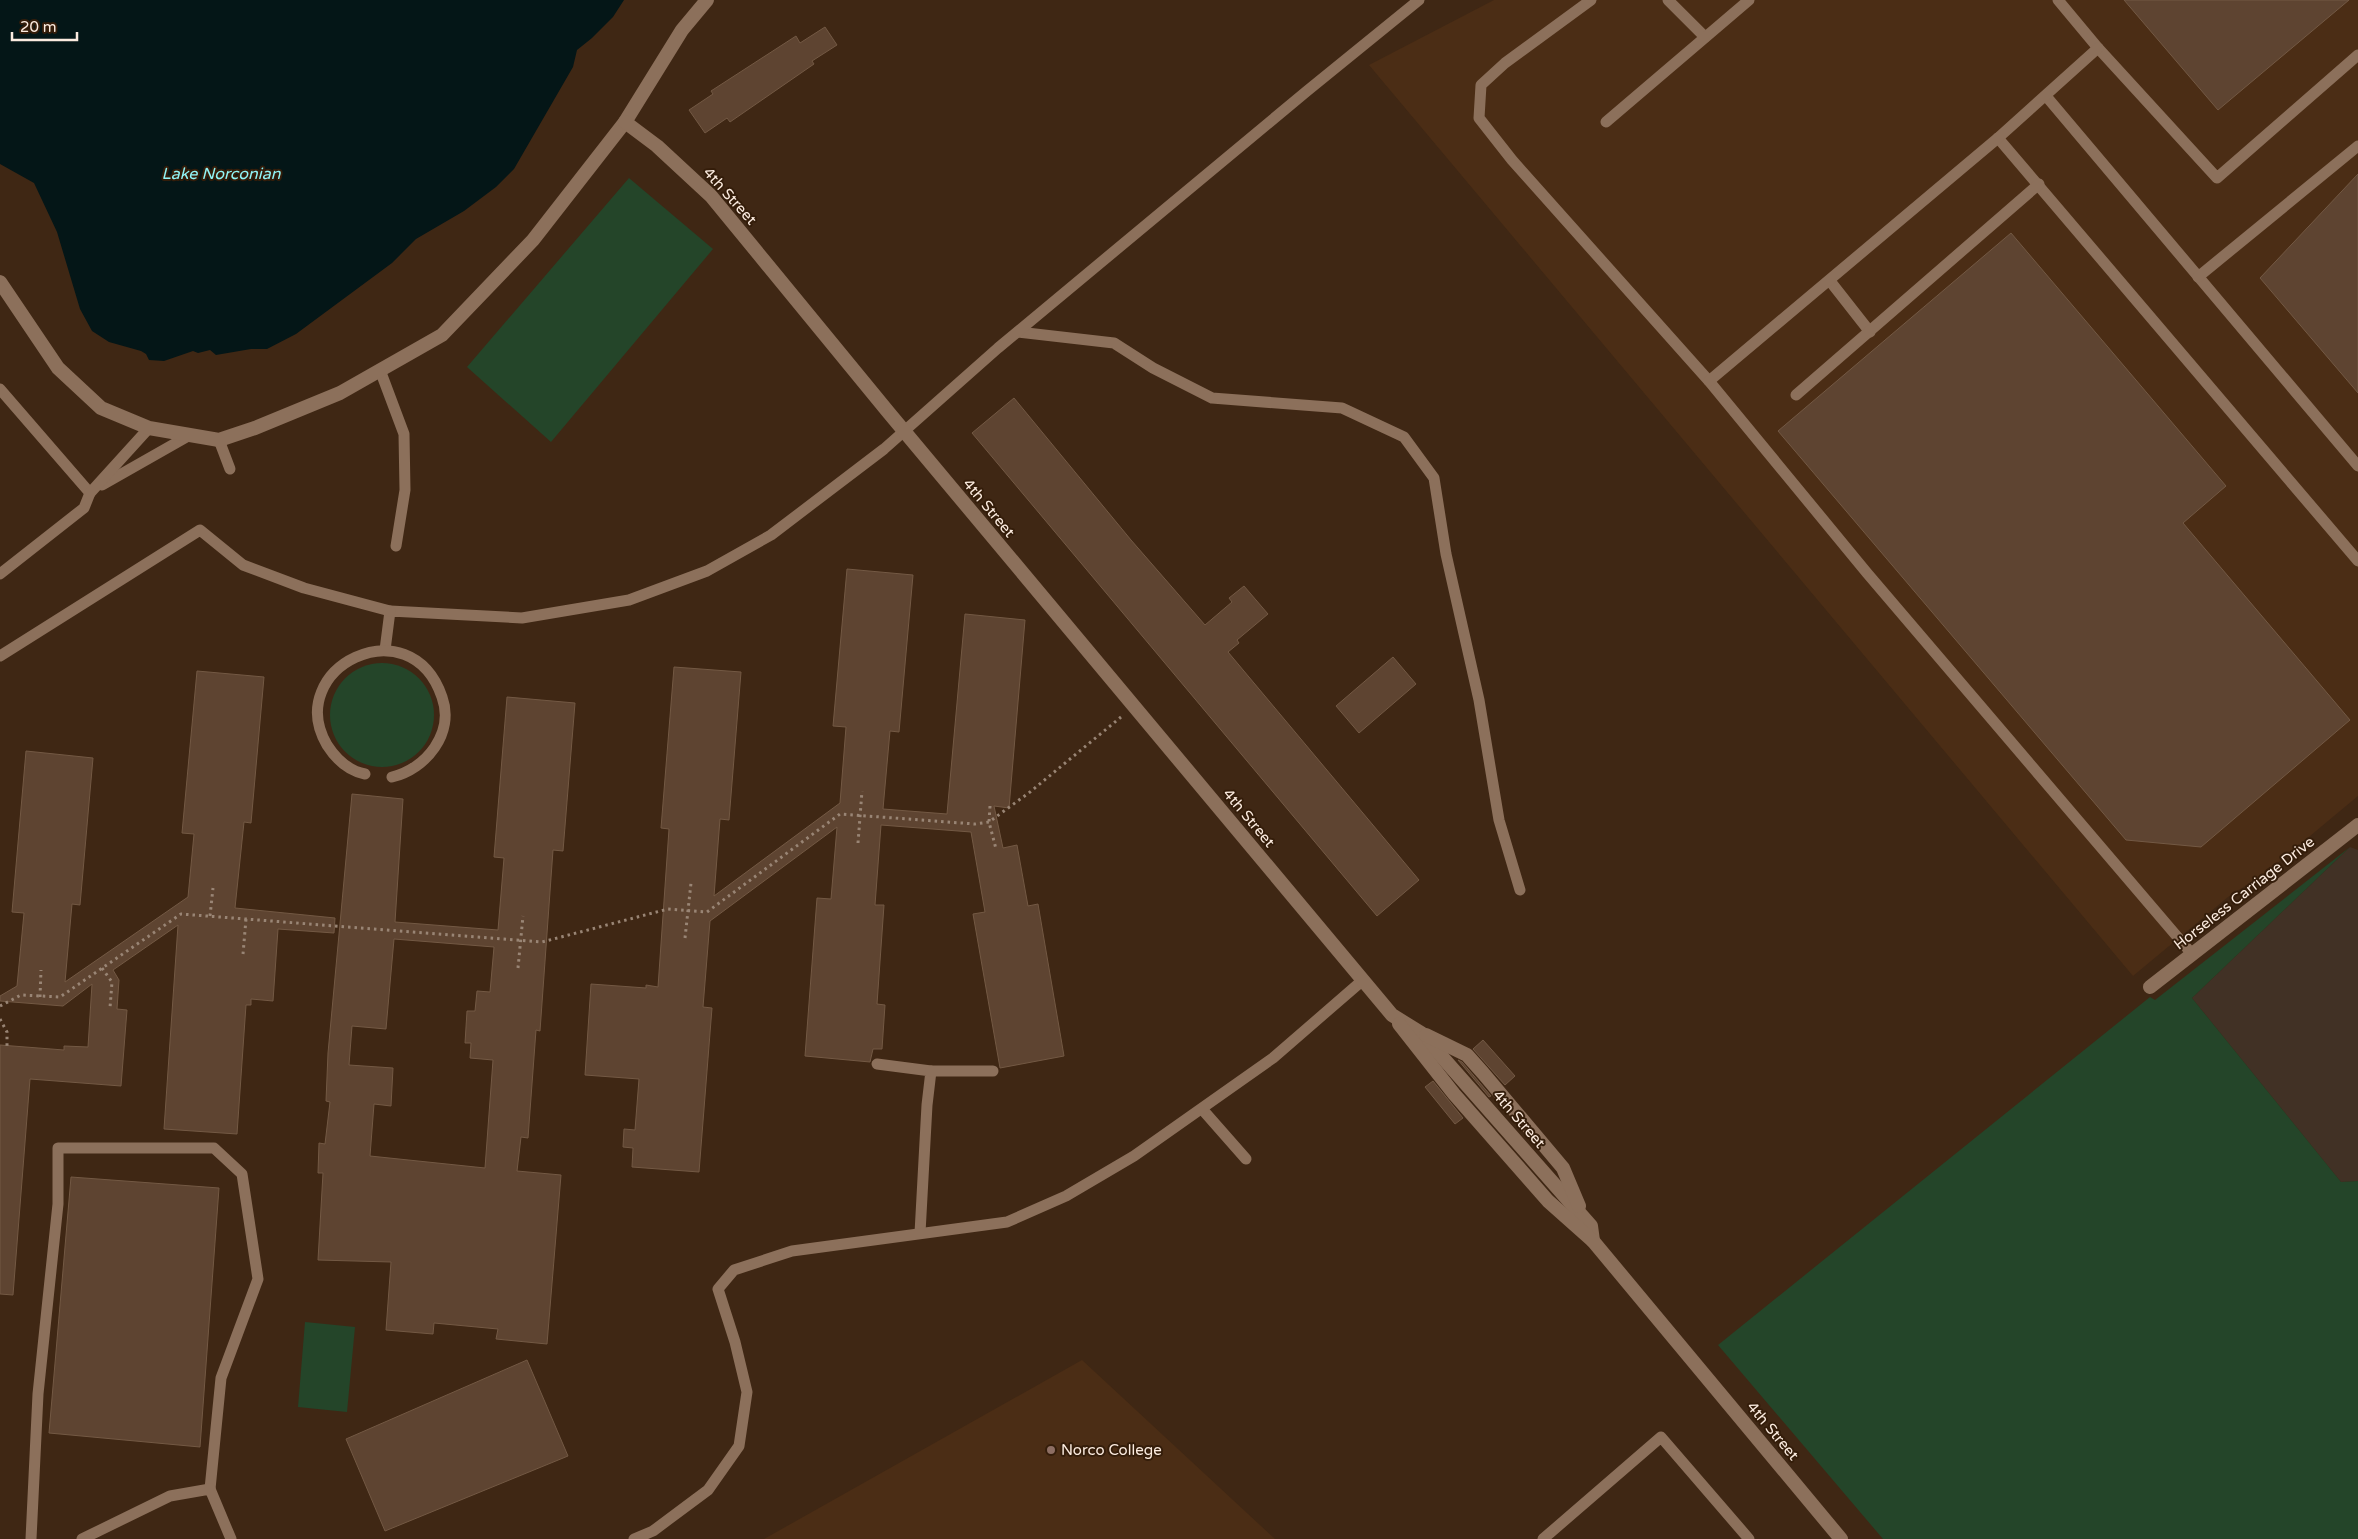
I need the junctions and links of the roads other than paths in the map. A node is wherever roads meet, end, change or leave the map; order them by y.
1 (707, 0) edge
2 (1419, 0) edge
3 (1591, 0) edge
4 (1668, 0) edge
5 (1749, 0) edge
6 (2058, 0) edge
7 (1706, 37) junction
8 (2098, 48) junction
9 (2358, 55) edge
10 (2046, 96) junction
11 (625, 122) junction
12 (1606, 122) dead end
13 (1998, 138) junction
14 (2358, 146) edge
15 (2039, 184) junction
16 (2198, 277) junction
17 (1830, 281) junction
18 (0, 282) edge
19 (1018, 332) junction
20 (1870, 332) junction
21 (380, 370) junction
22 (1709, 381) junction
23 (0, 389) edge
24 (1796, 395) dead end
25 (149, 428) junction
26 (904, 432) junction
27 (190, 435) junction
28 (219, 440) junction
29 (2358, 466) edge
30 (230, 469) dead end
31 (90, 493) junction
32 (396, 546) dead end
33 (2358, 560) edge
34 (0, 574) edge
35 (390, 611) junction
36 (385, 650) junction
37 (0, 656) edge
38 (366, 774) dead end
39 (392, 776) dead end
40 (2358, 825) edge
41 (1520, 890) dead end
42 (2192, 954) junction
43 (1363, 980) junction
44 (2150, 987) dead end
45 (1392, 1015) junction
46 (1421, 1033) junction
47 (877, 1064) dead end
48 (931, 1071) junction
49 (993, 1071) dead end
50 (1202, 1108) junction
51 (1246, 1160) dead end
52 (1591, 1226) junction
53 (920, 1234) junction
54 (1593, 1240) junction
55 (210, 1489) junction
56 (31, 1539) edge
57 (82, 1539) edge
58 (231, 1539) edge
59 (634, 1539) edge
60 (1543, 1539) edge
61 (1749, 1539) edge
62 (1841, 1539) edge

1 - 11 street
2 - 19 lane
3 - 22 lane
4 - 7 lane
5 - 7 lane
6 - 8 lane
7 - 12 lane
8 - 9 lane
8 - 10 lane
10 - 13 lane
10 - 16 lane
11 - 21 street
11 - 26 street, 4th Street
13 - 15 lane
13 - 17 lane
14 - 16 lane
15 - 20 lane
15 - 33 lane
16 - 29 lane
17 - 20 lane
17 - 22 lane
18 - 25 street
19 - 26 lane
19 - 41 lane
20 - 24 lane
21 - 28 street
21 - 32 lane
22 - 42 lane
23 - 31 lane
25 - 27 street
25 - 31 lane
26 - 35 lane
26 - 43 street, 4th Street
27 - 28 street
27 - 31 lane
28 - 30 lane
31 - 34 lane
35 - 36 lane
35 - 37 lane
36 - 38 lane
36 - 39 lane
40 - 42 street, Horseless Carriage Drive
42 - 44 street, Horseless Carriage Drive
43 - 45 street, 4th Street
43 - 50 lane
45 - 46 street, 4th Street
45 - 54 street, 4th Street
46 - 52 street, 4th Street
46 - 52 street
47 - 48 lane
48 - 49 lane
48 - 53 lane
50 - 51 lane
50 - 53 lane
52 - 54 street
53 - 59 lane
54 - 62 street, 4th Street
55 - 56 lane
55 - 57 lane
55 - 58 lane
60 - 61 lane

